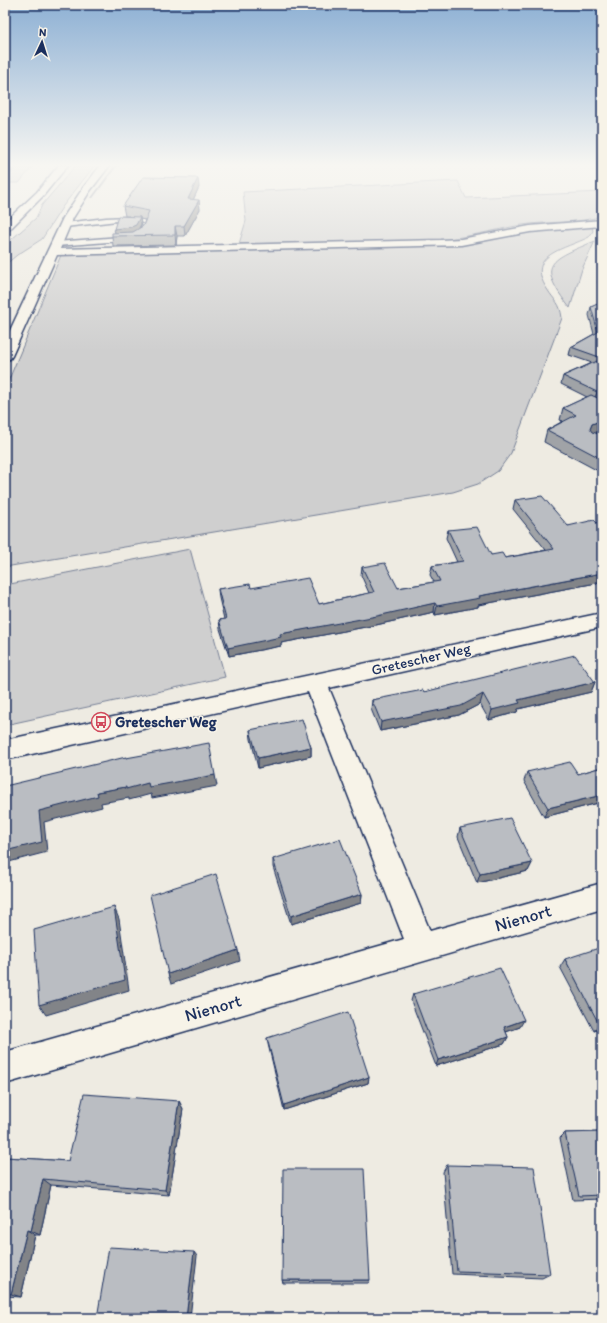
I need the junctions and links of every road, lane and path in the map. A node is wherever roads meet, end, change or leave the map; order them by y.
1 (64, 227) edge
2 (144, 227) edge
3 (548, 227) edge
4 (54, 248) junction
5 (5, 356) edge
6 (602, 620) edge
7 (316, 683) junction
8 (5, 750) edge
9 (602, 896) edge
10 (422, 948) junction
11 (5, 1068) edge

1 - 4 main road
2 - 4 lane
3 - 4 main road
4 - 5 main road
6 - 7 main road, Gretescher Weg
7 - 8 main road, Gretescher Weg
7 - 10 main road
9 - 10 main road, Nienort
10 - 11 main road, Nienort

